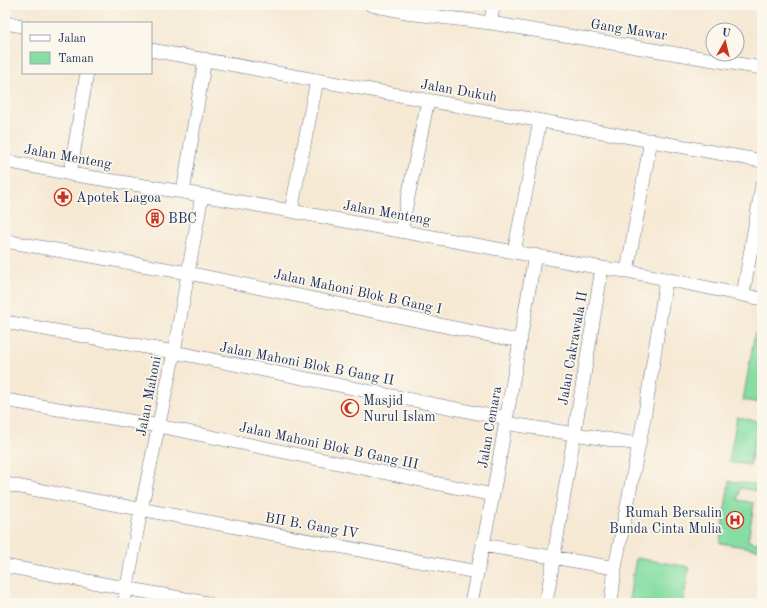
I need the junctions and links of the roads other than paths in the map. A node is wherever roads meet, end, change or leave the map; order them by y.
1 (371, 5) edge
2 (493, 5) edge
3 (5, 23) edge
4 (491, 23) junction
5 (22, 26) edge
6 (152, 50) edge
7 (205, 59) junction
8 (762, 68) edge
9 (87, 74) edge
10 (317, 80) junction
11 (428, 100) junction
12 (540, 121) junction
13 (651, 140) junction
14 (5, 161) edge
15 (762, 161) edge
16 (70, 174) junction
17 (762, 185) edge
18 (183, 192) junction
19 (202, 195) junction
20 (290, 211) junction
21 (401, 231) junction
22 (5, 241) edge
23 (514, 252) junction
24 (535, 255) junction
25 (602, 268) junction
26 (627, 271) junction
27 (188, 273) junction
28 (666, 280) junction
29 (743, 296) junction
30 (762, 299) edge
31 (5, 322) edge
32 (521, 339) junction
33 (174, 352) junction
34 (5, 400) edge
35 (505, 420) junction
36 (159, 426) junction
37 (574, 433) junction
38 (638, 444) junction
39 (5, 484) edge
40 (493, 495) junction
41 (141, 510) junction
42 (483, 545) junction
43 (553, 558) junction
44 (5, 566) edge
45 (615, 568) junction
46 (477, 572) junction
47 (127, 588) junction
48 (124, 603) edge
49 (207, 603) edge
50 (471, 603) edge
51 (546, 603) edge
52 (611, 603) edge

1 - 4 street, Gang Mawar
2 - 4 street
3 - 5 street
4 - 8 street, Gang Mawar
6 - 7 street, Jalan Dukuh
7 - 10 street, Jalan Dukuh
7 - 18 street
9 - 16 street
10 - 11 street, Jalan Dukuh
10 - 20 street
11 - 12 street, Jalan Dukuh
11 - 21 street
12 - 13 street, Jalan Dukuh
12 - 23 street
13 - 15 street, Jalan Dukuh
13 - 26 street
14 - 16 street, Jalan Menteng
16 - 18 street, Jalan Menteng
17 - 29 street
18 - 19 street, Jalan Menteng
19 - 20 street, Jalan Menteng
19 - 27 street, Jalan Mahoni
20 - 21 street, Jalan Menteng
21 - 23 street, Jalan Menteng
22 - 27 street, Jalan Mahoni Blok B Gang I
23 - 24 street, Jalan Menteng
24 - 25 street, Jalan Menteng
24 - 32 street, Jalan Cemara
25 - 26 street, Jalan Menteng
25 - 37 street, Jalan Cakrawala II
26 - 28 street, Jalan Menteng
27 - 32 street, Jalan Mahoni Blok B Gang I
27 - 33 street, Jalan Mahoni
28 - 29 street, Jalan Menteng
28 - 38 street
29 - 30 street, Jalan Menteng
31 - 33 street, Jalan Mahoni Blok B Gang II
32 - 35 street, Jalan Cemara
33 - 35 street, Jalan Mahoni Blok B Gang II
33 - 36 street, Jalan Mahoni
34 - 36 street, Jalan Mahoni Blok B Gang III
35 - 37 street
35 - 40 street, Jalan Cemara
36 - 40 street, Jalan Mahoni Blok B Gang III
36 - 41 street, Jalan Mahoni
37 - 38 street
37 - 43 street, Jalan Cakrawala II
38 - 45 street
39 - 41 street, BII B. Gang IV
40 - 42 street, Jalan Cemara
41 - 46 street, BII B. Gang IV
41 - 47 street, Jalan Mahoni
42 - 43 street
42 - 46 street, Jalan Cemara
43 - 45 street
43 - 51 street, Jalan Cakrawala II
44 - 47 street
45 - 52 street
46 - 50 street, Jalan Cemara
47 - 48 street, Jalan Mahoni
47 - 49 street

